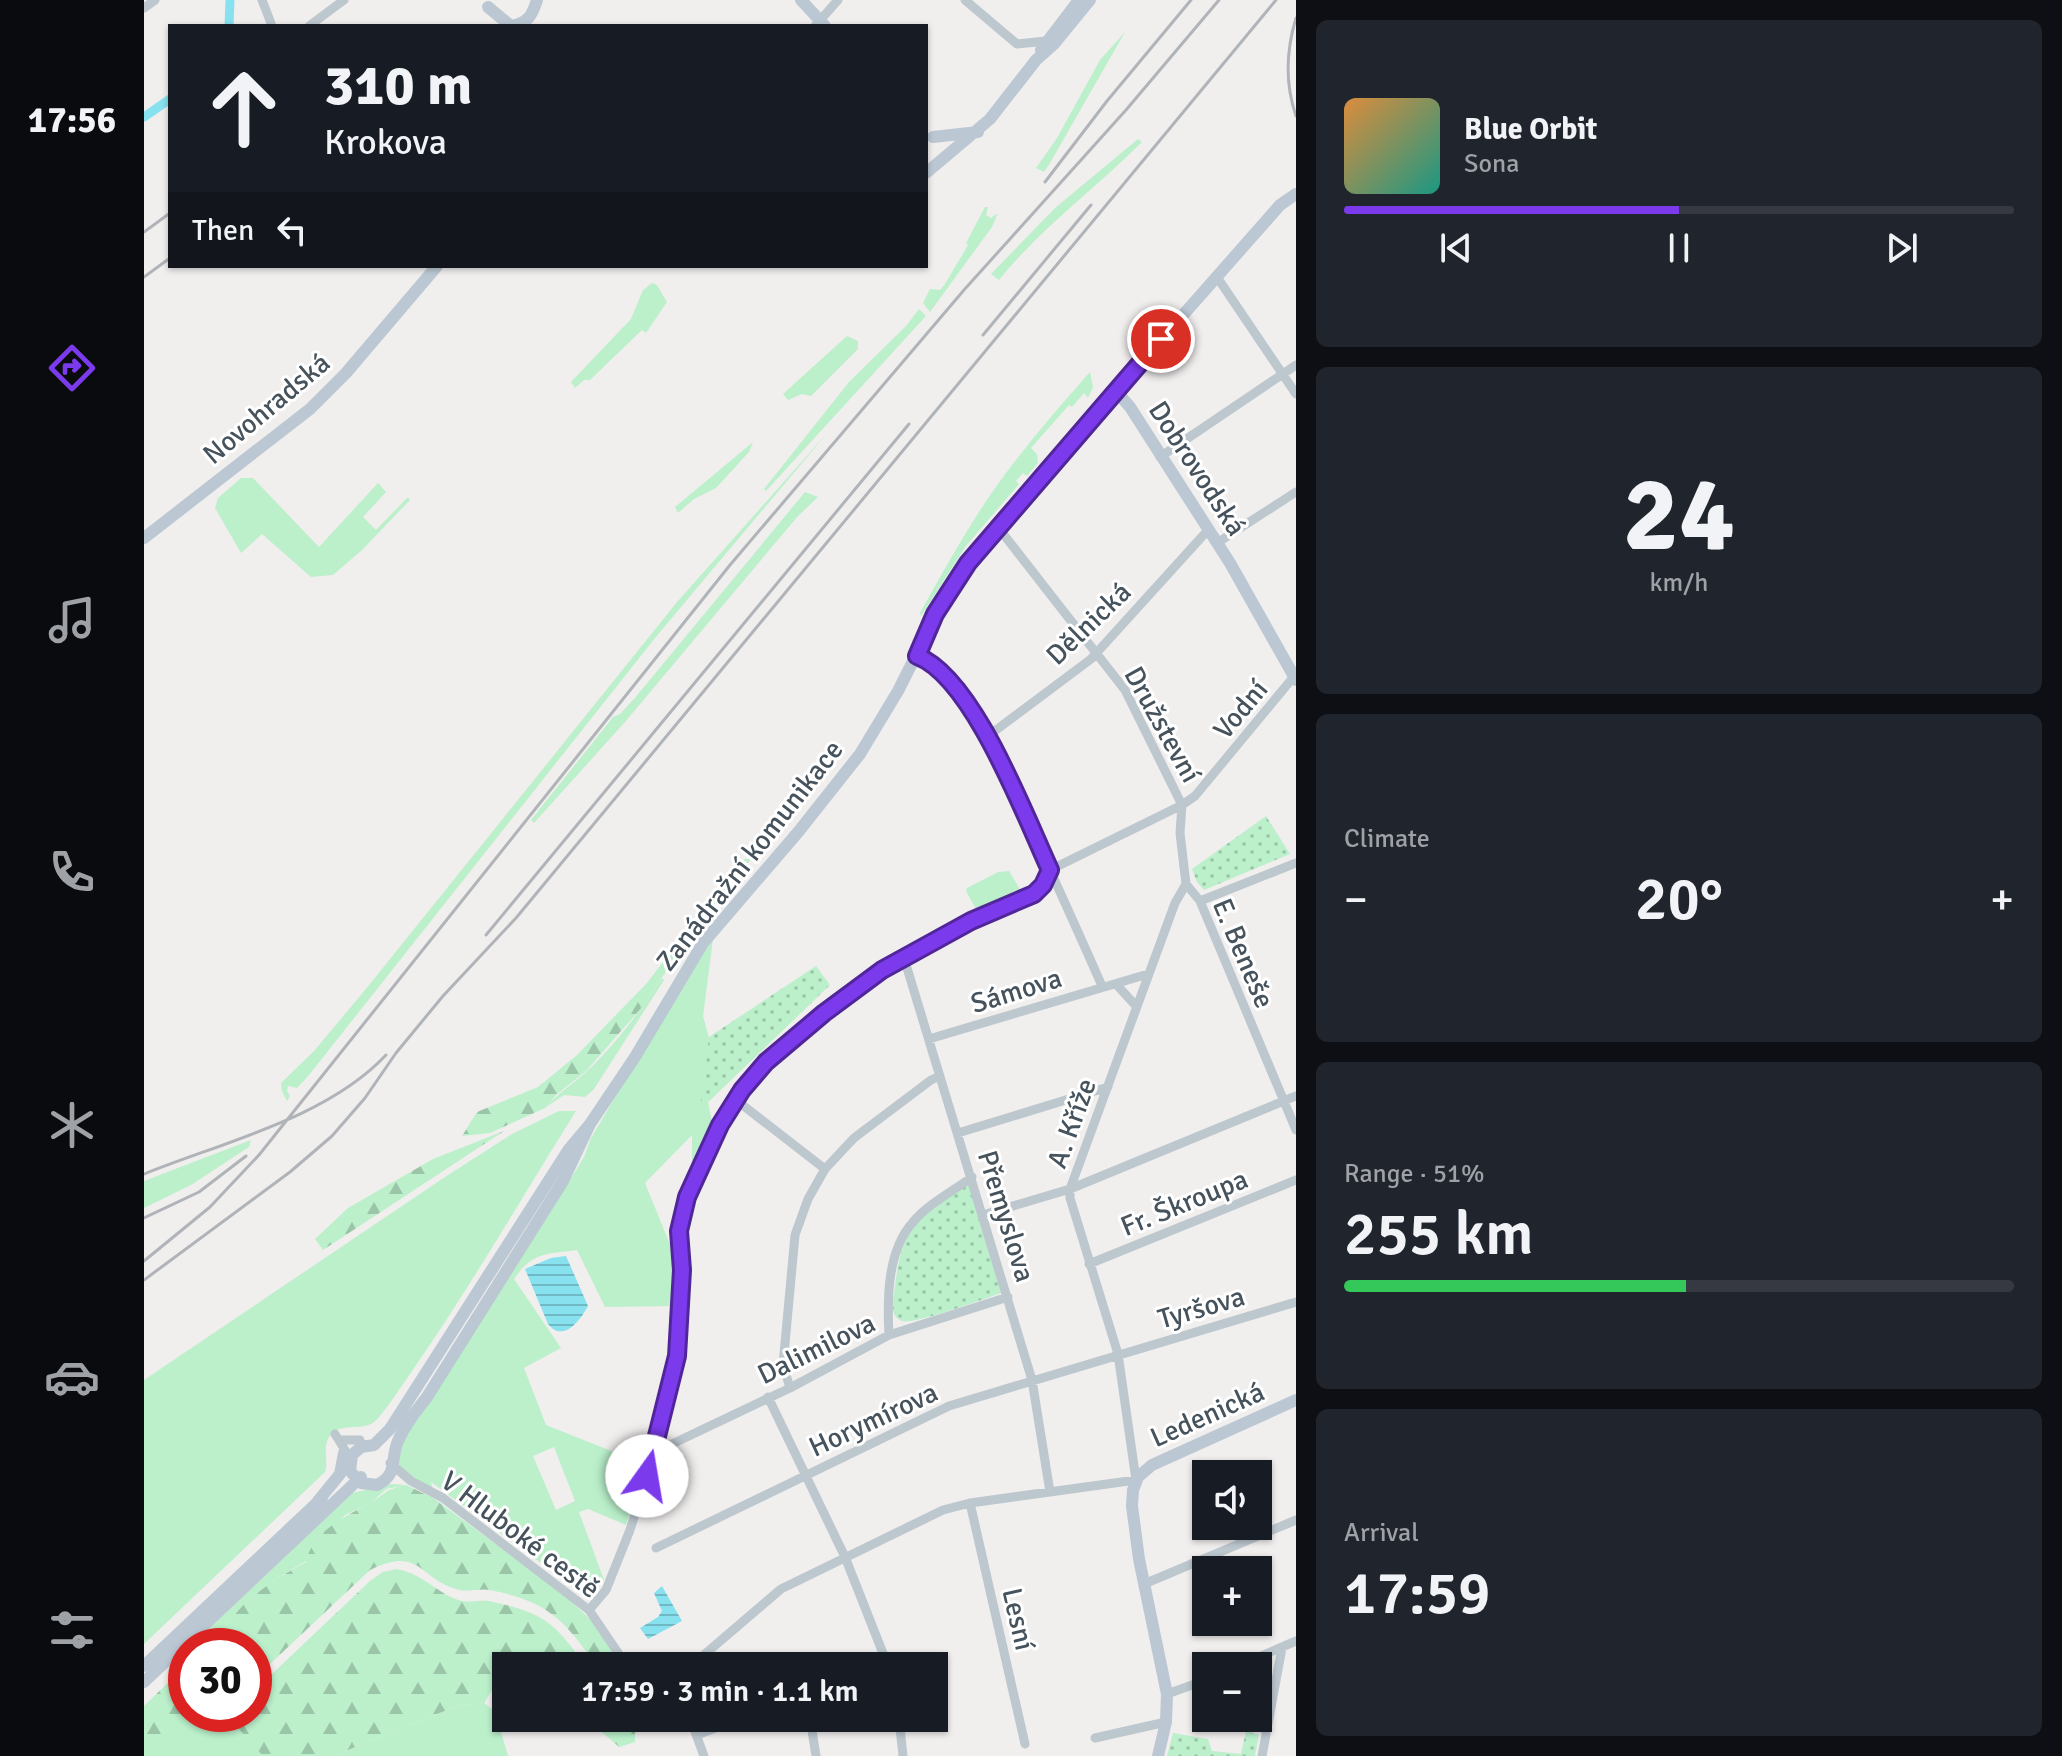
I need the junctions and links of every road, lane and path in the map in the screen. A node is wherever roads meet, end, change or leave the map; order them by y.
1 (155, 0) edge
2 (262, 0) edge
3 (344, 0) edge
4 (539, 0) edge
5 (801, 0) edge
6 (838, 0) edge
7 (965, 0) edge
8 (1079, 0) edge
9 (1090, 0) edge
10 (485, 4) edge
11 (144, 8) edge
12 (271, 24) edge
13 (312, 24) edge
14 (500, 24) edge
15 (509, 24) edge
16 (518, 24) edge
17 (538, 24) edge
18 (820, 24) edge
19 (1046, 41) junction
20 (1036, 60) junction
21 (978, 132) junction
22 (930, 134) edge
23 (951, 155) junction
24 (928, 172) edge
25 (1296, 194) edge
26 (435, 268) edge
27 (1217, 277) junction
28 (1296, 365) edge
29 (1283, 373) junction
30 (1116, 391) junction
31 (1296, 394) edge
32 (1160, 457) junction
33 (1296, 492) edge
34 (997, 526) junction
35 (1208, 530) junction
36 (144, 538) edge
37 (1217, 543) junction
38 (1096, 652) junction
39 (917, 656) junction
40 (1295, 677) edge
41 (988, 736) junction
42 (1182, 805) junction
43 (1296, 863) edge
44 (1050, 870) junction
45 (1186, 884) junction
46 (1200, 901) junction
47 (904, 958) junction
48 (1148, 974) junction
49 (1116, 984) junction
50 (1102, 986) junction
51 (1136, 1006) junction
52 (929, 1039) junction
53 (940, 1076) junction
54 (1108, 1087) junction
55 (1296, 1096) edge
56 (736, 1100) junction
57 (1284, 1100) junction
58 (1296, 1130) edge
59 (958, 1133) junction
60 (825, 1169) junction
61 (972, 1177) junction
62 (1296, 1180) edge
63 (1070, 1189) junction
64 (983, 1215) junction
65 (1089, 1264) junction
66 (1008, 1297) junction
67 (1296, 1302) edge
68 (889, 1335) junction
69 (1118, 1354) junction
70 (1032, 1380) junction
71 (790, 1388) junction
72 (768, 1397) junction
73 (1296, 1400) edge
74 (405, 1417) junction
75 (369, 1441) junction
76 (344, 1451) junction
77 (651, 1454) junction
78 (390, 1461) junction
79 (805, 1475) junction
80 (386, 1480) junction
81 (1136, 1480) junction
82 (411, 1481) junction
83 (361, 1482) junction
84 (1050, 1492) junction
85 (970, 1503) junction
86 (324, 1504) junction
87 (1296, 1520) edge
88 (656, 1548) dead end
89 (845, 1557) junction
90 (1144, 1584) junction
91 (589, 1610) junction
92 (1296, 1641) edge
93 (1282, 1648) junction
94 (618, 1652) edge
95 (707, 1652) edge
96 (882, 1652) edge
97 (1272, 1652) edge
98 (144, 1666) edge
99 (144, 1682) edge
100 (1192, 1685) edge
101 (1167, 1694) junction
102 (1166, 1722) junction
103 (696, 1732) edge
104 (705, 1732) edge
105 (812, 1732) edge
106 (900, 1732) edge
107 (697, 1735) junction
108 (1095, 1738) dead end
109 (1025, 1744) dead end
110 (704, 1756) edge
111 (816, 1756) edge
112 (903, 1756) edge
113 (1158, 1756) edge
114 (1262, 1756) edge

1 - 11 street
2 - 12 street
3 - 13 street
4 - 16 main road
4 - 17 main road
5 - 18 main road
6 - 18 street
7 - 19 street
8 - 19 main road
9 - 20 main road
10 - 14 main road
10 - 15 main road
19 - 20 main road
20 - 21 main road
21 - 22 main road
21 - 23 main road
22 - 23 main road
23 - 24 main road
25 - 27 main road, Dobrovodská
26 - 36 main road, Novohradská
27 - 29 street
27 - 30 main road, Dobrovodská
28 - 29 street
29 - 31 street
29 - 32 street
30 - 32 main road, Dobrovodská
30 - 34 main road, Zanádražní komunikace
32 - 35 main road, Dobrovodská
33 - 37 street
34 - 38 street, Družstevní
34 - 39 main road, Zanádražní komunikace
35 - 37 main road, Dobrovodská
35 - 38 street, Dělnická
37 - 40 main road, Dobrovodská
38 - 41 street, Dělnická
38 - 42 street, Družstevní
39 - 41 street
39 - 74 main road, Zanádražní komunikace
40 - 42 street, Vodní
41 - 44 street
42 - 44 street, Vodní
42 - 45 street, Družstevní
43 - 46 street
44 - 47 street
44 - 50 street
45 - 46 street, E. Beneše
45 - 48 street, A. Kříže
46 - 57 street, E. Beneše
47 - 52 street, Přemyslova
47 - 56 street
48 - 49 street, Sámova
48 - 51 street, A. Kříže
49 - 50 street, Sámova
49 - 51 street
50 - 52 street, Sámova
51 - 54 street, A. Kříže
52 - 53 street, Přemyslova
53 - 59 street, Přemyslova
53 - 60 street
54 - 59 street
54 - 63 street, A. Kříže
55 - 57 street
56 - 60 street
56 - 77 street
57 - 58 street, E. Beneše
57 - 63 street
59 - 61 street, Přemyslova
60 - 71 street
61 - 64 street, Přemyslova
61 - 68 street
62 - 65 street, Fr. Škroupa
63 - 64 street
63 - 65 street, A. Kříže
64 - 66 street, Přemyslova
65 - 69 street, A. Kříže
66 - 68 street, Dalimilova
66 - 70 street, Přemyslova
67 - 69 street, Tyršova
68 - 71 street, Dalimilova
69 - 70 street, Horymírova
69 - 81 street, A. Kříže
70 - 79 street, Horymírova
70 - 84 street, Přemyslova
71 - 72 street, Dalimilova
72 - 77 street, Dalimilova
72 - 79 street
73 - 81 main road, Ledenická
74 - 75 main road, Zanádražní komunikace
74 - 78 main road, Zanádražní komunikace
75 - 76 street
75 - 76 main road, Zanádražní komunikace
75 - 78 main road
76 - 83 main road
76 - 86 main road
77 - 91 street
78 - 80 main road, Zanádražní komunikace
78 - 82 street, V Hluboké cestě
78 - 83 main road
79 - 88 street, Horymírova
79 - 89 street
80 - 82 street, V Hluboké cestě
80 - 83 main road
81 - 84 street
81 - 90 main road, Ledenická
82 - 91 street, V Hluboké cestě
83 - 86 main road
84 - 85 street
85 - 89 street
85 - 109 street, Lesní
86 - 98 main road
86 - 99 main road
87 - 90 street
89 - 95 street
89 - 96 street
90 - 101 main road, Ledenická
91 - 94 street, V Hluboké cestě
92 - 93 street
93 - 97 street
93 - 114 street
100 - 101 street
101 - 102 main road, Ledenická
102 - 108 street
102 - 113 main road, Ledenická
103 - 107 street
104 - 107 street
105 - 111 street
106 - 112 street
107 - 110 street

